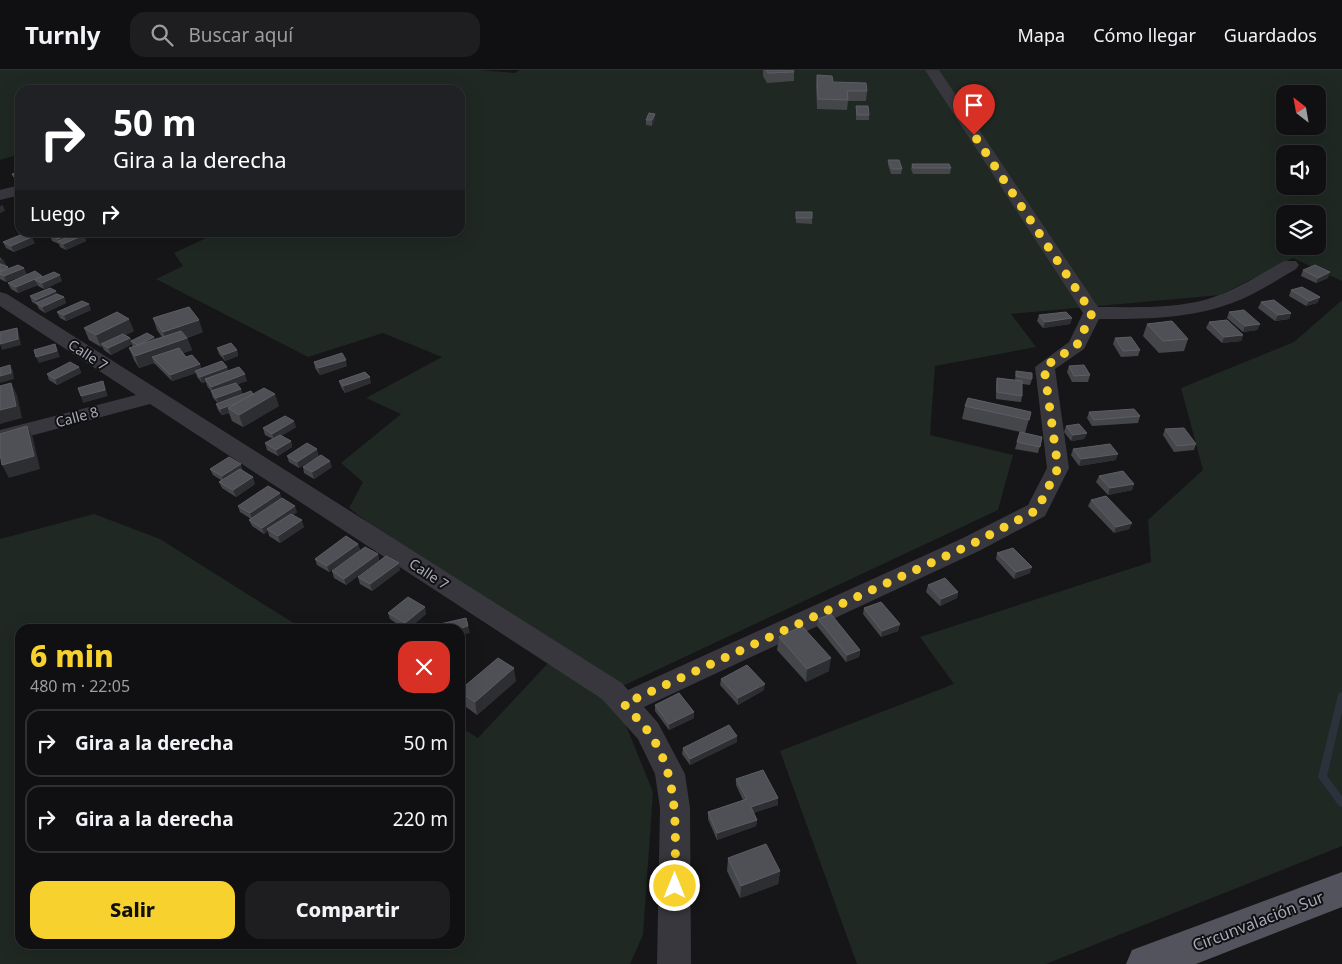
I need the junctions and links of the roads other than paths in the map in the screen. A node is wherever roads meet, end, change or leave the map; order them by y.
1 (932, 70) edge
2 (15, 191) edge
3 (0, 195) edge
4 (1290, 264) dead end
5 (0, 298) edge
6 (1092, 313) junction
7 (154, 397) junction
8 (0, 437) edge
9 (624, 704) junction
10 (1342, 889) edge
11 (674, 964) edge
12 (1146, 964) edge

1 - 6 street
2 - 3 street
4 - 6 street
5 - 7 street, Calle 7
6 - 9 street
7 - 8 street, Calle 8
7 - 9 street, Calle 7
9 - 11 street, Calle 7
10 - 12 main road, Circunvalación Sur

